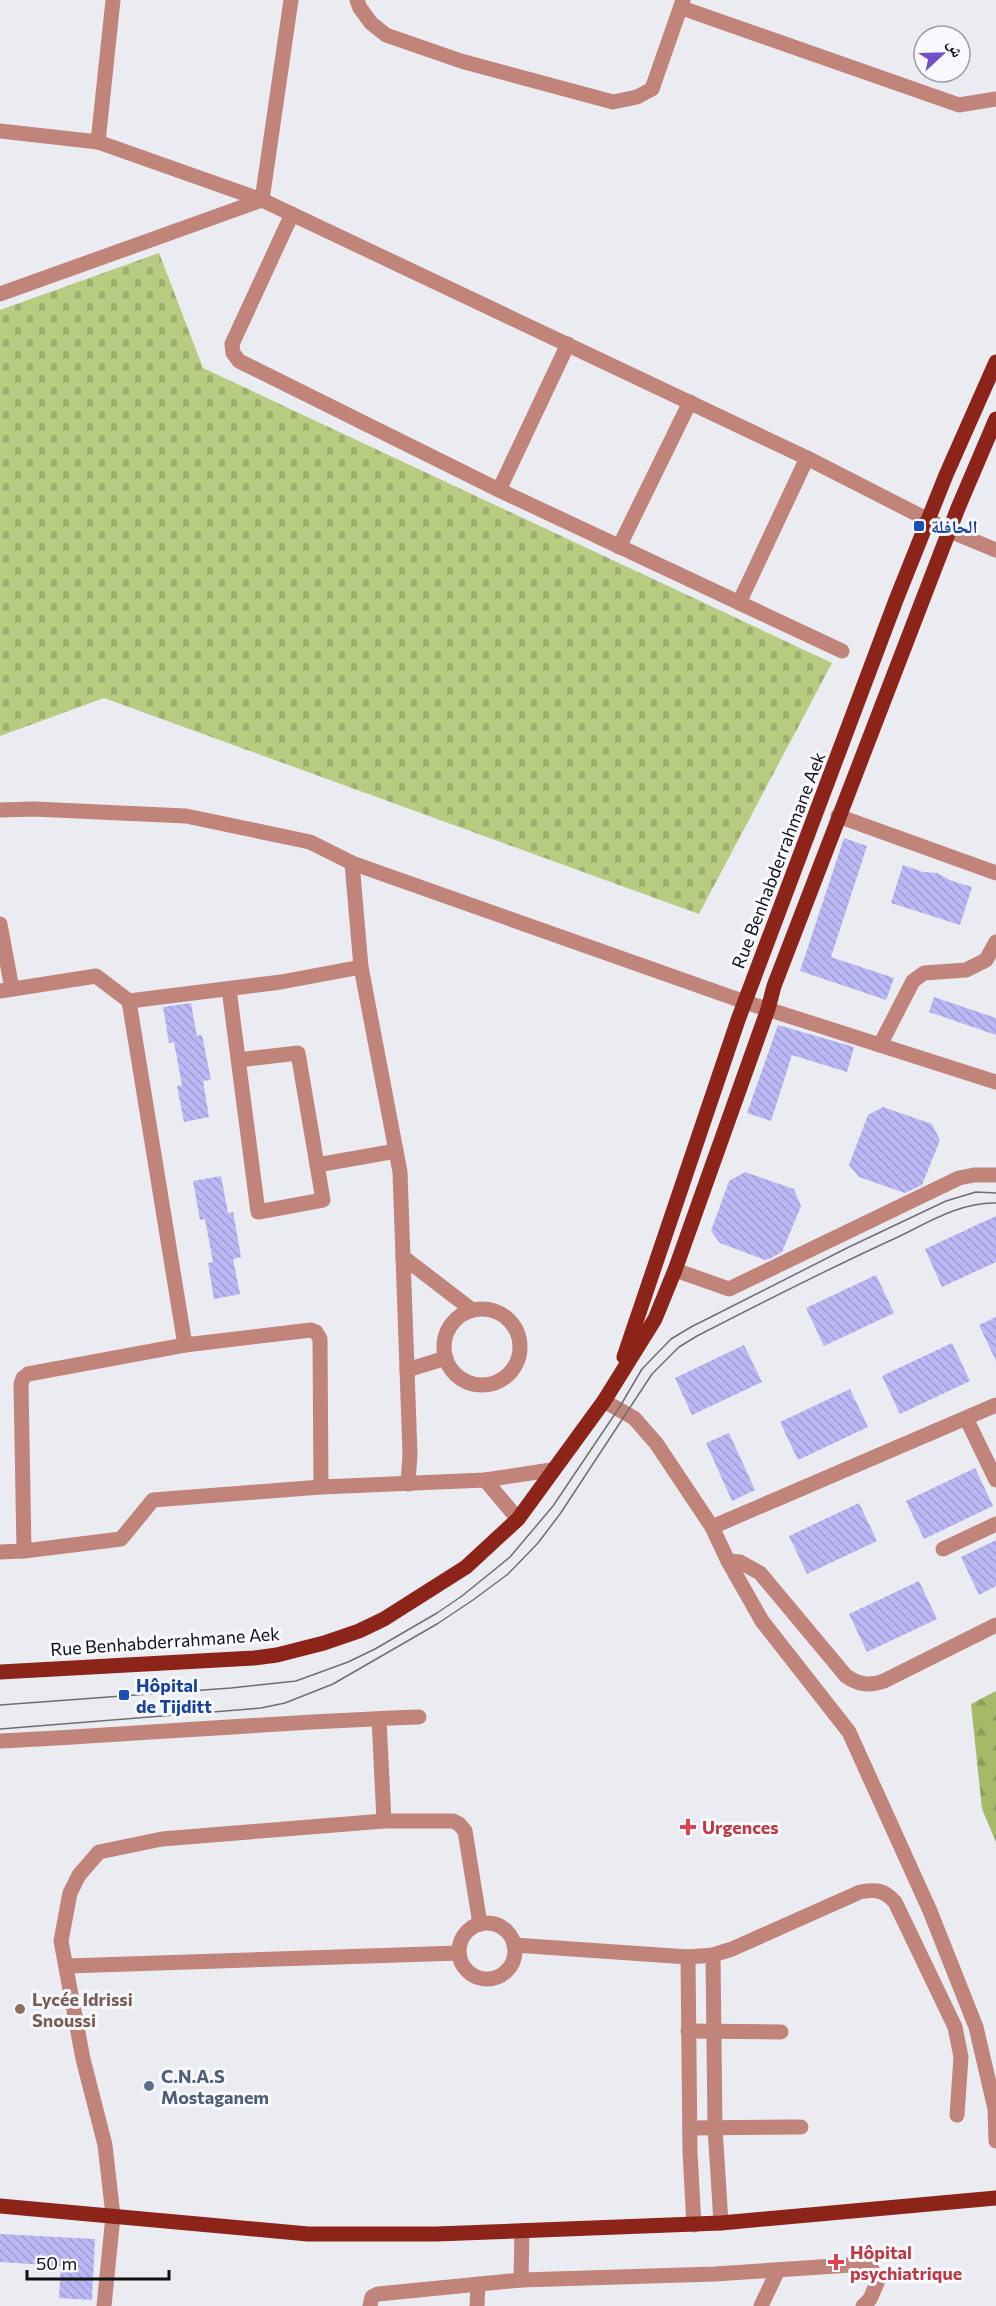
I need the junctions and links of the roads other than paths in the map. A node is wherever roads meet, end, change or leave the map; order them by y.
1 (112, 0) edge
2 (291, 0) edge
3 (357, 0) edge
4 (682, 4) edge
5 (996, 99) edge
6 (0, 131) edge
7 (98, 142) junction
8 (262, 200) junction
9 (292, 214) junction
10 (0, 294) edge
11 (568, 344) junction
12 (996, 362) edge
13 (690, 402) junction
14 (996, 419) edge
15 (807, 458) junction
16 (499, 490) junction
17 (928, 520) junction
18 (950, 531) junction
19 (619, 547) junction
20 (996, 550) edge
21 (739, 603) junction
22 (842, 651) dead end
23 (0, 810) edge
24 (838, 816) junction
25 (352, 863) junction
26 (996, 873) edge
27 (0, 924) edge
28 (996, 942) edge
29 (361, 967) junction
30 (229, 988) junction
31 (6, 990) edge
32 (129, 1001) junction
33 (745, 1002) junction
34 (768, 1010) junction
35 (879, 1045) junction
36 (238, 1060) junction
37 (996, 1082) edge
38 (396, 1151) junction
39 (317, 1165) junction
40 (996, 1175) edge
41 (403, 1257) junction
42 (675, 1270) junction
43 (472, 1310) junction
44 (185, 1345) junction
45 (446, 1358) junction
46 (407, 1370) junction
47 (616, 1379) junction
48 (604, 1401) junction
49 (996, 1405) edge
50 (966, 1418) junction
51 (551, 1470) junction
52 (485, 1480) junction
53 (996, 1480) edge
54 (408, 1484) junction
55 (321, 1487) junction
56 (518, 1519) junction
57 (996, 1524) edge
58 (712, 1527) junction
59 (943, 1549) dead end
60 (24, 1551) junction
61 (0, 1552) edge
62 (728, 1561) junction
63 (996, 1625) edge
64 (0, 1672) edge
65 (419, 1717) dead end
66 (379, 1719) junction
67 (0, 1741) edge
68 (384, 1821) junction
69 (480, 1924) junction
70 (514, 1945) junction
71 (459, 1953) junction
72 (713, 1955) junction
73 (688, 1957) junction
74 (67, 1966) junction
75 (688, 2031) junction
76 (714, 2031) junction
77 (782, 2032) dead end
78 (957, 2115) dead end
79 (801, 2127) dead end
80 (690, 2128) junction
81 (715, 2128) junction
82 (996, 2141) edge
83 (996, 2198) edge
84 (0, 2206) edge
85 (113, 2216) junction
86 (721, 2223) junction
87 (694, 2225) junction
88 (522, 2231) junction
89 (777, 2270) junction
90 (522, 2280) junction
91 (478, 2284) junction
92 (104, 2306) edge
93 (370, 2306) edge
94 (477, 2306) edge
95 (761, 2306) edge
96 (863, 2306) edge

1 - 7 street
2 - 8 street
3 - 4 street
4 - 5 street
6 - 7 street
7 - 8 street
8 - 9 street
8 - 10 street
9 - 11 street
9 - 16 street
11 - 13 street
11 - 16 street
12 - 17 main road, Rue Benhabderrahmane Aek
13 - 15 street
13 - 19 street
14 - 18 main road, Rue Benhabderrahmane Aek
15 - 17 street
15 - 21 street
16 - 19 street
17 - 18 street
17 - 33 main road, Rue Benhabderrahmane Aek
18 - 20 street
18 - 24 main road, Rue Benhabderrahmane Aek
19 - 21 street
21 - 22 street
23 - 25 street
24 - 26 street
24 - 34 main road, Rue Benhabderrahmane Aek
25 - 29 street
25 - 33 street
27 - 31 street
28 - 35 street
29 - 30 street
29 - 38 street
30 - 32 street
30 - 36 street
31 - 32 street
32 - 44 street
33 - 34 street
33 - 47 main road, Rue Benhabderrahmane Aek
34 - 35 street
34 - 42 main road, Rue Benhabderrahmane Aek
35 - 37 street
36 - 39 street
36 - 39 street
38 - 39 street
38 - 41 street
40 - 42 street
41 - 43 street
41 - 46 street
42 - 47 main road, Rue Benhabderrahmane Aek
43 - 45 street
43 - 45 street
44 - 55 street
44 - 60 street
45 - 46 street
46 - 54 street
47 - 48 main road, Rue Benhabderrahmane Aek
48 - 51 main road, Rue Benhabderrahmane Aek
48 - 58 street
49 - 50 street
50 - 53 street
50 - 58 street
51 - 52 street
51 - 56 main road, Rue Benhabderrahmane Aek
52 - 54 street
52 - 56 street
54 - 55 street
55 - 60 street
56 - 64 main road, Rue Benhabderrahmane Aek
57 - 59 street
58 - 62 street
60 - 61 street
62 - 63 street
62 - 82 street
65 - 66 street
66 - 67 street
66 - 68 street
68 - 69 street
68 - 74 street
69 - 70 street
69 - 71 street
70 - 71 street
70 - 73 street
71 - 74 street
72 - 73 street
72 - 76 street
72 - 78 street
73 - 75 street
74 - 85 street
75 - 76 street
75 - 80 street
76 - 77 street
76 - 81 street
79 - 81 street
80 - 81 street
80 - 87 street
81 - 86 street
83 - 86 main road
84 - 85 main road
85 - 88 main road
85 - 92 street
86 - 87 main road
87 - 88 main road
88 - 90 street
89 - 90 street
89 - 95 street
89 - 96 street
90 - 91 street
91 - 93 street
91 - 94 street

